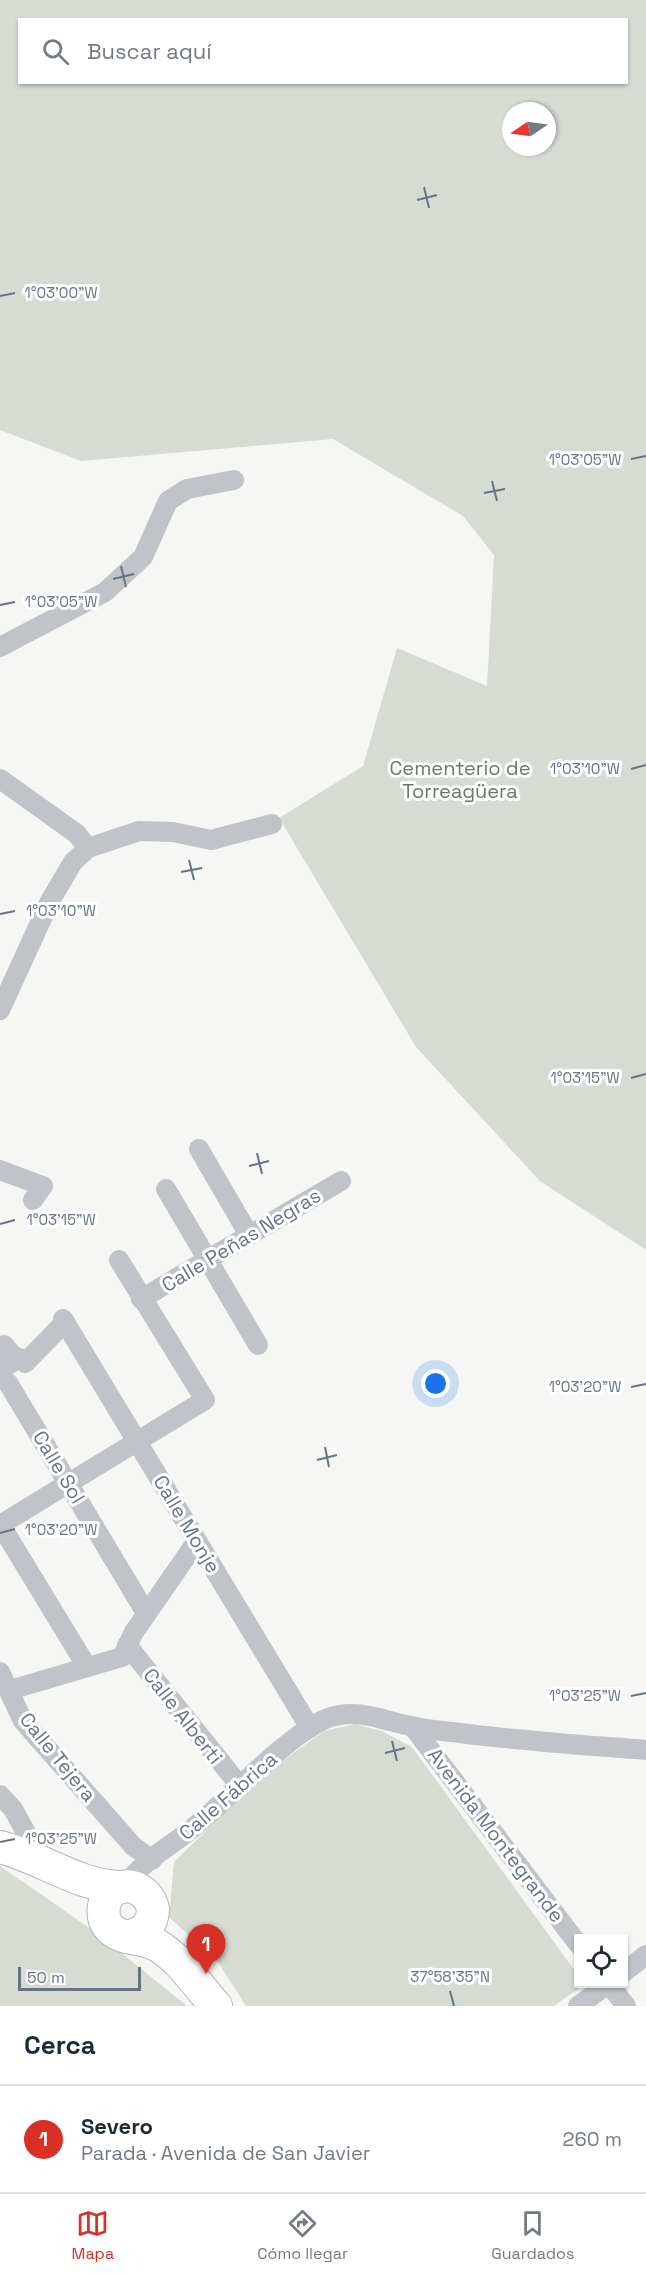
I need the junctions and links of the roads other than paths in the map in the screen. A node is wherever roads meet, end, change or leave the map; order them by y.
1 (234, 480) dead end
2 (0, 647) edge
3 (0, 779) edge
4 (272, 824) dead end
5 (88, 848) junction
6 (0, 1010) edge
7 (199, 1149) dead end
8 (0, 1170) edge
9 (340, 1181) dead end
10 (166, 1189) dead end
11 (33, 1200) dead end
12 (249, 1235) junction
13 (119, 1260) dead end
14 (208, 1260) junction
15 (141, 1299) junction
16 (258, 1345) dead end
17 (0, 1347) edge
18 (3, 1373) edge
19 (137, 1441) junction
20 (69, 1483) junction
21 (0, 1525) edge
22 (197, 1541) junction
23 (146, 1614) junction
24 (127, 1645) junction
25 (87, 1667) junction
26 (0, 1672) edge
27 (5, 1698) edge
28 (413, 1727) junction
29 (310, 1728) junction
30 (646, 1750) edge
31 (240, 1786) junction
32 (0, 1795) edge
33 (0, 1847) edge
34 (41, 1860) junction
35 (149, 1862) junction
36 (81, 1881) junction
37 (123, 1887) junction
38 (104, 1915) junction
39 (145, 1919) junction
40 (574, 1937) edge
41 (646, 1955) edge
42 (628, 1969) edge
43 (601, 1988) edge
44 (612, 1988) edge
45 (216, 2006) edge
46 (578, 2006) edge
47 (626, 2006) edge

1 - 2 street
3 - 5 street
4 - 5 street
5 - 6 street
7 - 12 street
8 - 11 street
9 - 12 street, Calle Peñas Negras
10 - 14 street
12 - 14 street, Calle Peñas Negras
13 - 15 street
14 - 15 street, Calle Peñas Negras
14 - 16 street
15 - 19 street
17 - 18 street
18 - 19 street, Calle Monje
18 - 20 street, Calle Sol
19 - 20 street
19 - 22 street, Calle Monje
20 - 21 street
20 - 23 street, Calle Sol
21 - 25 street
22 - 23 street
22 - 29 street, Calle Monje
23 - 24 street
24 - 25 street
24 - 31 street, Calle Alberti
25 - 27 street
26 - 27 street, Calle Tejera
27 - 35 street, Calle Tejera
28 - 29 street, Calle Fábrica
28 - 30 street, Calle Fábrica
28 - 40 street, Avenida Montegrande
29 - 31 street, Calle Fábrica
31 - 35 street, Calle Fábrica
32 - 34 street
33 - 34 main road
34 - 36 main road
35 - 37 street, Calle Fábrica
35 - 39 street
36 - 37 main road
36 - 38 main road
37 - 38 main road
37 - 39 main road
38 - 39 main road
39 - 45 main road
41 - 42 street
43 - 46 street
44 - 47 street

